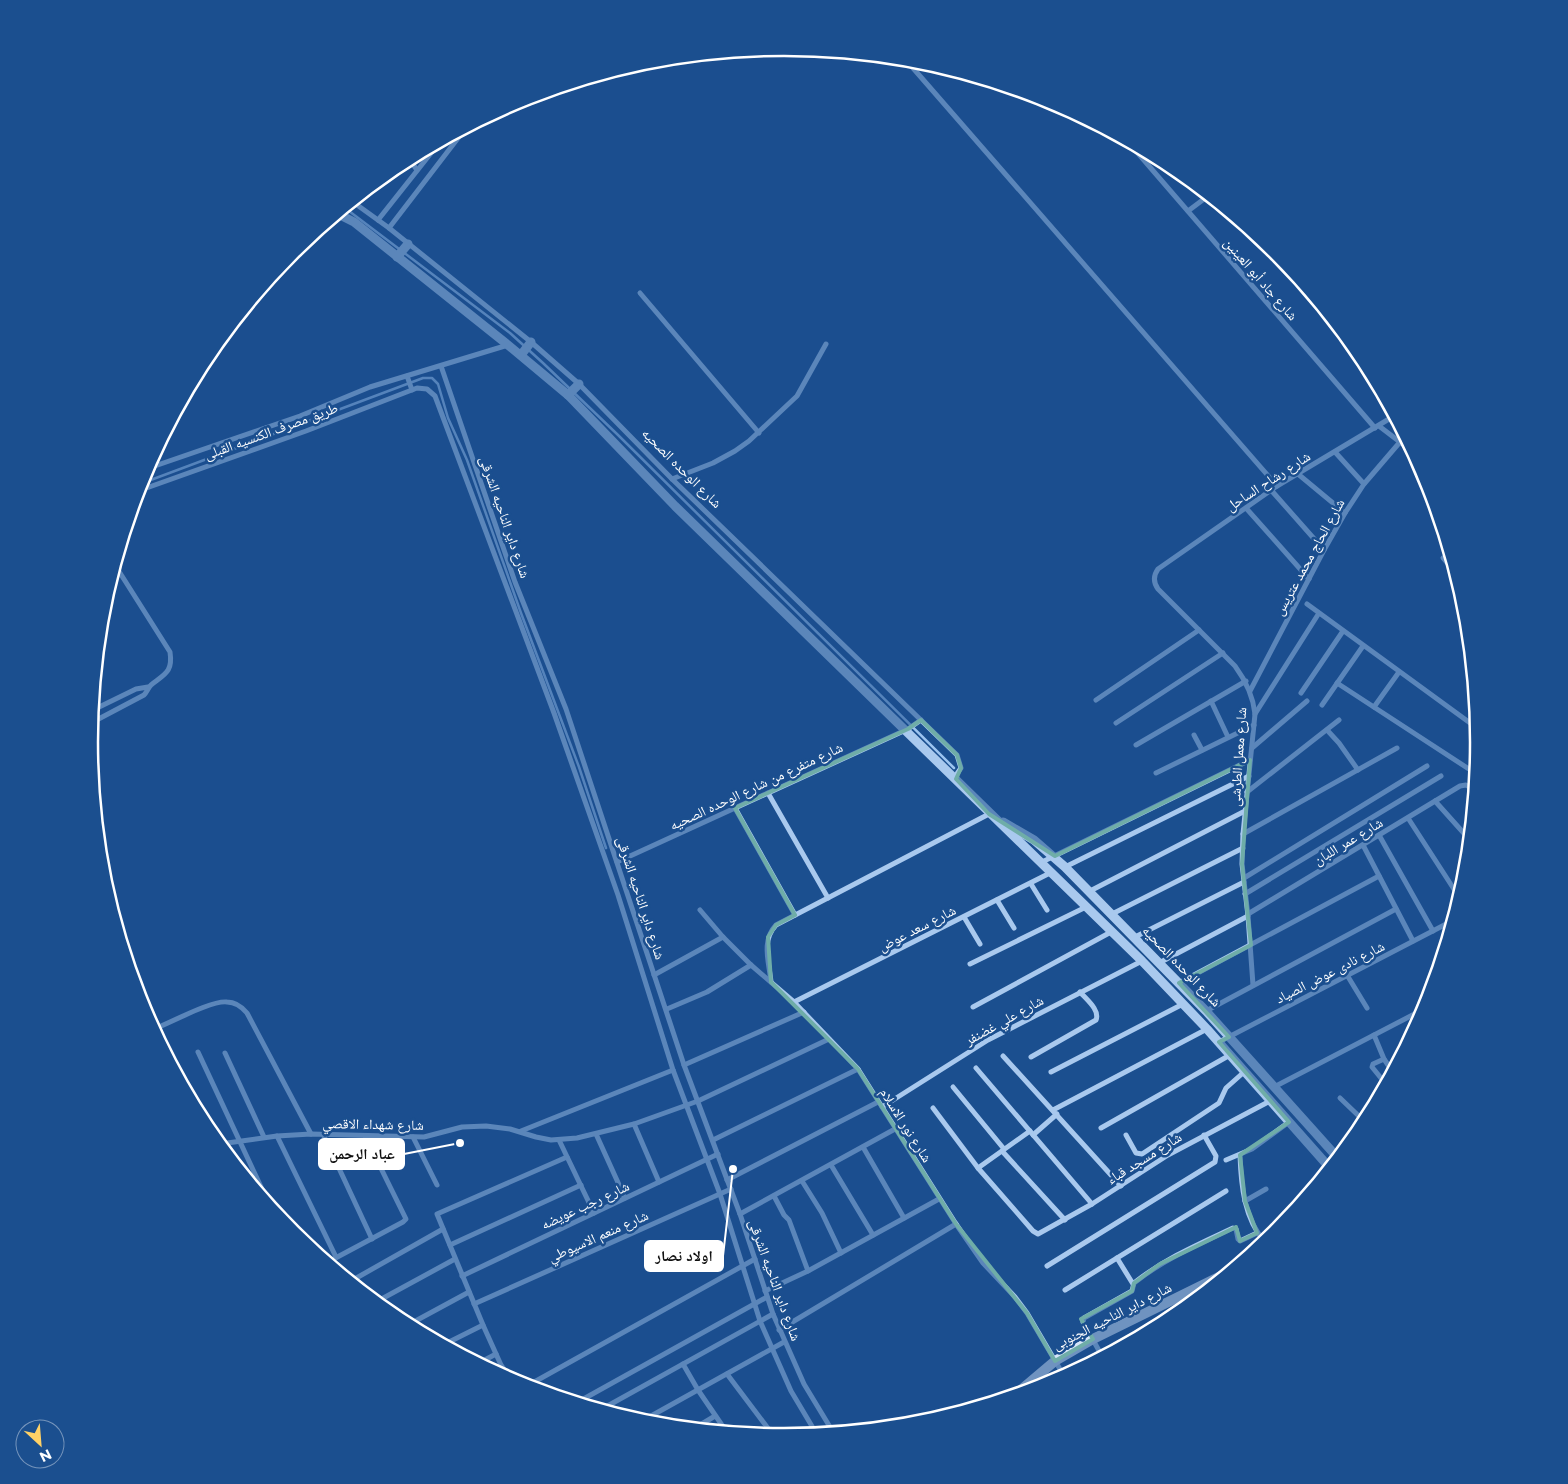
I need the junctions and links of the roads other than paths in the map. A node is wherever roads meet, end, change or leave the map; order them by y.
1 (913, 68) edge
2 (457, 140) edge
3 (428, 156) edge
4 (1141, 157) edge
5 (414, 165) edge
6 (417, 170) junction
7 (1203, 200) edge
8 (358, 205) edge
9 (1188, 211) junction
10 (344, 217) edge
11 (378, 220) junction
12 (389, 228) junction
13 (402, 251) junction
14 (640, 294) dead end
15 (826, 344) dead end
16 (508, 345) junction
17 (526, 349) junction
18 (441, 366) junction
19 (407, 376) junction
20 (412, 390) junction
21 (573, 390) junction
22 (1389, 419) edge
23 (1377, 427) junction
24 (759, 433) junction
25 (1400, 442) joint
26 (1335, 452) junction
27 (157, 465) edge
28 (1298, 474) junction
29 (672, 479) junction
30 (1364, 484) junction
31 (1278, 486) junction
32 (147, 488) edge
33 (1271, 490) junction
34 (1246, 508) junction
35 (1345, 513) junction
36 (1324, 550) junction
37 (1158, 569) joint
38 (120, 573) edge
39 (1309, 579) junction
40 (1307, 604) dead end
41 (1319, 613) junction
42 (1200, 630) junction
43 (1344, 631) junction
44 (1364, 646) junction
45 (1223, 654) junction
46 (1399, 672) junction
47 (1246, 681) junction
48 (1337, 683) junction
49 (148, 687) junction
50 (1250, 691) junction
51 (1301, 693) dead end
52 (1096, 700) dead end
53 (1211, 701) junction
54 (1307, 701) dead end
55 (1322, 705) dead end
56 (100, 707) edge
57 (1374, 707) junction
58 (1255, 714) junction
59 (99, 719) edge
60 (921, 720) junction
61 (1339, 720) dead end
62 (1469, 722) edge
63 (1116, 723) dead end
64 (1254, 725) junction
65 (907, 730) junction
66 (1327, 730) junction
67 (1194, 735) dead end
68 (1228, 737) junction
69 (1136, 745) dead end
70 (1251, 748) junction
71 (1397, 748) dead end
72 (1202, 750) junction
73 (1250, 760) junction
74 (1426, 766) dead end
75 (1469, 768) edge
76 (1358, 770) junction
77 (1156, 773) dead end
78 (1249, 776) junction
79 (1441, 776) dead end
80 (954, 778) junction
81 (1468, 787) edge
82 (1247, 792) junction
83 (768, 793) junction
84 (1435, 801) junction
85 (735, 808) junction
86 (1245, 812) junction
87 (990, 814) junction
88 (1408, 818) junction
89 (1464, 833) edge
90 (1243, 834) junction
91 (1379, 835) junction
92 (1362, 845) junction
93 (1243, 848) junction
94 (1054, 856) junction
95 (617, 862) junction
96 (1040, 863) junction
97 (1065, 867) junction
98 (1050, 873) junction
99 (1379, 876) junction
100 (1244, 880) junction
101 (1032, 884) junction
102 (1454, 889) edge
103 (1090, 891) junction
104 (1246, 894) junction
105 (828, 898) junction
106 (997, 900) junction
107 (1086, 907) junction
108 (1396, 909) junction
109 (700, 910) dead end
110 (1047, 910) dead end
111 (1112, 914) junction
112 (795, 915) junction
113 (1248, 915) junction
114 (964, 917) junction
115 (1444, 925) edge
116 (1014, 928) dead end
117 (1433, 931) junction
118 (1111, 932) junction
119 (723, 937) junction
120 (1135, 937) junction
121 (1413, 941) junction
122 (980, 944) dead end
123 (1142, 945) junction
124 (1251, 945) junction
125 (1133, 954) junction
126 (1142, 961) junction
127 (1159, 963) junction
128 (970, 964) dead end
129 (751, 965) junction
130 (654, 975) junction
131 (1347, 975) junction
132 (771, 982) junction
133 (1179, 983) junction
134 (1253, 986) junction
135 (1080, 992) junction
136 (794, 1002) junction
137 (1183, 1004) junction
138 (973, 1007) dead end
139 (1367, 1008) dead end
140 (666, 1009) junction
141 (1206, 1011) junction
142 (804, 1012) junction
143 (1413, 1015) edge
144 (160, 1026) edge
145 (1207, 1029) junction
146 (1374, 1035) junction
147 (1229, 1037) junction
148 (829, 1039) junction
149 (1219, 1042) junction
150 (198, 1052) dead end
151 (224, 1052) dead end
152 (1230, 1055) junction
153 (1003, 1056) dead end
154 (1031, 1057) dead end
155 (1384, 1058) junction
156 (684, 1065) junction
157 (1388, 1065) edge
158 (858, 1068) junction
159 (976, 1068) dead end
160 (673, 1070) junction
161 (1051, 1072) dead end
162 (1244, 1072) junction
163 (1381, 1079) edge
164 (953, 1087) dead end
165 (1274, 1087) junction
166 (1340, 1098) dead end
167 (698, 1101) junction
168 (1270, 1101) junction
169 (880, 1104) junction
170 (687, 1106) junction
171 (933, 1108) dead end
172 (1055, 1112) junction
173 (1358, 1116) edge
174 (1289, 1122) junction
175 (634, 1124) junction
176 (1100, 1128) dead end
177 (895, 1129) junction
178 (521, 1132) junction
179 (1032, 1133) junction
180 (312, 1134) junction
181 (323, 1134) junction
182 (596, 1134) junction
183 (1126, 1135) dead end
184 (277, 1136) junction
185 (365, 1136) junction
186 (1204, 1136) junction
187 (264, 1137) junction
188 (413, 1137) junction
189 (238, 1140) junction
190 (559, 1140) junction
191 (713, 1140) junction
192 (228, 1142) edge
193 (863, 1147) junction
194 (1003, 1150) junction
195 (1333, 1152) edge
196 (718, 1154) junction
197 (1240, 1155) junction
198 (567, 1157) junction
199 (707, 1159) junction
200 (1226, 1160) dead end
201 (1325, 1163) edge
202 (830, 1165) junction
203 (978, 1168) junction
204 (727, 1180) junction
205 (802, 1181) junction
206 (258, 1182) edge
207 (659, 1182) junction
208 (437, 1185) dead end
209 (581, 1185) junction
210 (1121, 1186) junction
211 (731, 1188) junction
212 (1266, 1189) dead end
213 (1226, 1191) dead end
214 (720, 1194) junction
215 (774, 1196) junction
216 (625, 1198) junction
217 (939, 1199) junction
218 (1245, 1201) junction
219 (1092, 1204) junction
220 (594, 1213) junction
221 (740, 1214) junction
222 (904, 1218) junction
223 (1064, 1220) junction
224 (956, 1224) junction
225 (443, 1229) junction
226 (1257, 1233) junction
227 (873, 1235) junction
228 (1260, 1236) edge
229 (372, 1239) junction
230 (450, 1245) junction
231 (841, 1253) junction
232 (336, 1257) junction
233 (1117, 1258) junction
234 (333, 1259) edge
235 (455, 1259) junction
236 (755, 1260) junction
237 (742, 1266) junction
238 (1047, 1266) dead end
239 (808, 1271) junction
240 (462, 1276) junction
241 (357, 1278) edge
242 (1133, 1284) junction
243 (1202, 1285) edge
244 (1065, 1290) dead end
245 (469, 1292) junction
246 (766, 1294) junction
247 (384, 1298) edge
248 (474, 1304) junction
249 (754, 1304) junction
250 (773, 1314) junction
251 (416, 1320) edge
252 (760, 1321) junction
253 (483, 1325) junction
254 (779, 1330) junction
255 (1093, 1339) junction
256 (451, 1341) edge
257 (784, 1342) junction
258 (771, 1349) junction
259 (1099, 1351) edge
260 (496, 1354) junction
261 (486, 1359) edge
262 (1055, 1361) junction
263 (683, 1364) junction
264 (504, 1368) edge
265 (1060, 1369) edge
266 (727, 1374) junction
267 (536, 1381) edge
268 (1031, 1381) edge
269 (698, 1390) junction
270 (586, 1398) edge
271 (610, 1405) edge
272 (652, 1415) edge
273 (716, 1416) junction
274 (704, 1423) edge
275 (722, 1424) edge
276 (829, 1426) edge
277 (766, 1427) edge
278 (812, 1427) edge

1 - 31 street
2 - 12 street
3 - 6 street
4 - 9 street, شارع جاد أبو العينين
5 - 6 street
6 - 11 street
7 - 9 street
8 - 11 street, شارع الوحده الصحيه
9 - 23 street, شارع جاد أبو العينين
10 - 13 street, شارع الوحده الصحيه
11 - 12 street, شارع الوحده الصحيه
12 - 13 street, شارع الوحده الصحيه
13 - 16 street, شارع الوحده الصحيه
13 - 17 street, شارع الوحده الصحيه
14 - 24 street
15 - 24 street
16 - 17 street, شارع الوحده الصحيه
16 - 18 street, طريق مصرف الكنسيه القبلى
17 - 21 street, شارع الوحده الصحيه
17 - 21 street, شارع الوحده الصحيه
18 - 19 street, طريق مصرف الكنسيه القبلى
18 - 95 street, شارع داير الناحيه الشرقى
19 - 20 street
19 - 27 street, طريق مصرف الكنسيه القبلى
20 - 32 street, طريق مصرف الكنسيه القبلى
20 - 160 street, شارع داير الناحيه الشرقى
21 - 29 street, شارع الوحده الصحيه
21 - 65 street, شارع الوحده الصحيه
22 - 23 street, شارع رشاح الساحل
23 - 25 street, شارع جاد أبو العينين
23 - 26 street, شارع رشاح الساحل
24 - 29 street
25 - 30 street, شارع الحاج محمد عتريس
26 - 28 street, شارع رشاح الساحل
26 - 30 street
28 - 31 street, شارع رشاح الساحل
28 - 35 street
29 - 60 street, شارع الوحده الصحيه
30 - 35 street, شارع الحاج محمد عتريس
31 - 33 street, شارع رشاح الساحل
33 - 34 street, شارع رشاح الساحل
33 - 36 street
34 - 37 street, شارع رشاح الساحل
34 - 39 street
35 - 36 street, شارع الحاج محمد عتريس
36 - 39 street, شارع الحاج محمد عتريس
37 - 42 street, شارع معمل الطرشى
38 - 49 street
39 - 50 street, شارع الحاج محمد عتريس
40 - 41 street
41 - 43 street
41 - 58 street
42 - 45 street, شارع معمل الطرشى
42 - 52 street
43 - 44 street
43 - 51 street
44 - 46 street
44 - 48 street
45 - 47 street, شارع معمل الطرشى
45 - 63 street
46 - 57 street
46 - 62 street
47 - 50 street, شارع معمل الطرشى
47 - 53 street
48 - 55 street
48 - 57 street
49 - 56 street
49 - 59 street
50 - 58 street, شارع معمل الطرشى
53 - 68 street
53 - 69 street
54 - 70 street
57 - 75 street
58 - 64 street, شارع معمل الطرشى
60 - 65 street, شارع متفرع من شارع الوحده الصحيه
60 - 80 street, شارع الوحده الصحيه
61 - 66 street
64 - 68 street
64 - 70 street, شارع معمل الطرشى
65 - 80 street, شارع الوحده الصحيه
65 - 83 street, شارع متفرع من شارع الوحده الصحيه
66 - 76 street
66 - 82 street
67 - 72 street
68 - 72 street
70 - 73 street, شارع معمل الطرشى
71 - 76 street
72 - 77 street
73 - 78 street, شارع معمل الطرشى
73 - 94 street
74 - 100 street
76 - 90 street
78 - 82 street, شارع معمل الطرشى
78 - 97 street
79 - 104 street
80 - 87 street, شارع الوحده الصحيه
81 - 84 street, شارع عمر اللبان
82 - 86 street, شارع معمل الطرشى
83 - 85 street, شارع متفرع من شارع الوحده الصحيه
83 - 105 street
84 - 88 street, شارع عمر اللبان
84 - 89 street
85 - 95 street, شارع متفرع من شارع الوحده الصحيه
85 - 112 street
86 - 90 street, شارع معمل الطرشى
86 - 103 street
87 - 94 street, شارع الوحده الصحيه
87 - 96 street, شارع الوحده الصحيه
87 - 105 street
88 - 91 street, شارع عمر اللبان
88 - 102 street
90 - 93 street, شارع معمل الطرشى
91 - 92 street, شارع عمر اللبان
91 - 117 street
92 - 99 street
92 - 113 street, شارع عمر اللبان
93 - 100 street, شارع معمل الطرشى
93 - 111 street
94 - 96 street
94 - 97 street, شارع الوحده الصحيه
95 - 130 street, شارع داير الناحيه الشرقى
96 - 98 street, شارع الوحده الصحيه
97 - 103 street, شارع الوحده الصحيه
98 - 101 street, شارع سعد عوض
98 - 107 street, شارع الوحده الصحيه
99 - 108 street
99 - 124 street
100 - 104 street, شارع معمل الطرشى
100 - 120 street
101 - 106 street, شارع سعد عوض
101 - 110 street
103 - 111 street, شارع الوحده الصحيه
104 - 113 street, شارع معمل الطرشى
105 - 112 street
106 - 114 street, شارع سعد عوض
106 - 116 street
107 - 118 street, شارع الوحده الصحيه
107 - 128 street
108 - 121 street
108 - 134 street
109 - 119 street, شارع نور الاسلام
111 - 120 street, شارع الوحده الصحيه
112 - 132 street
113 - 124 street, شارع معمل الطرشى
113 - 127 street, شارع عمر اللبان
114 - 122 street
114 - 136 street, شارع سعد عوض
115 - 117 street, شارع نادى عوض الصياد
117 - 121 street, شارع نادى عوض الصياد
118 - 125 street, شارع الوحده الصحيه
118 - 138 street
119 - 129 street, شارع نور الاسلام
119 - 130 street
120 - 123 street, شارع الوحده الصحيه
121 - 131 street, شارع نادى عوض الصياد
123 - 125 street
123 - 127 street, شارع الوحده الصحيه
124 - 133 street
124 - 134 street, شارع معمل الطرشى
125 - 126 street, شارع الوحده الصحيه
126 - 135 street, شارع علي غضنفر
126 - 137 street, شارع الوحده الصحيه
127 - 133 street, شارع الوحده الصحيه
129 - 132 street, شارع نور الاسلام
129 - 140 street
130 - 140 street, شارع داير الناحيه الشرقى
131 - 139 street
131 - 147 street, شارع نادى عوض الصياد
132 - 136 street, شارع نور الاسلام
133 - 141 street, شارع الوحده الصحيه
134 - 141 street
135 - 154 street
135 - 169 street, شارع علي غضنفر
136 - 142 street, شارع نور الاسلام
137 - 145 street, شارع الوحده الصحيه
137 - 161 street
140 - 156 street, شارع داير الناحيه الشرقى
141 - 147 street, شارع الوحده الصحيه
142 - 148 street, شارع نور الاسلام
142 - 156 street
143 - 146 street
144 - 180 street
145 - 149 street, شارع الوحده الصحيه
145 - 172 street
146 - 155 street
146 - 165 street
147 - 149 street, شارع نادى عوض الصياد
147 - 165 street, شارع الوحده الصحيه
148 - 158 street, شارع نور الاسلام
148 - 167 street, شارع شهداء الاقصي
149 - 152 street, شارع الوحده الصحيه
150 - 189 street
151 - 187 street
152 - 162 street, شارع الوحده الصحيه
152 - 176 street
153 - 172 street
155 - 157 street
155 - 163 street
156 - 167 street, شارع داير الناحيه الشرقى
158 - 169 street, شارع نور الاسلام
158 - 191 street
159 - 179 street
160 - 170 street, شارع داير الناحيه الشرقى
160 - 178 street
162 - 168 street, شارع الوحده الصحيه
162 - 183 street
164 - 194 street
165 - 195 street, شارع الوحده الصحيه
166 - 173 street
167 - 170 street, شارع شهداء الاقصي
167 - 191 street, شارع داير الناحيه الشرقى
168 - 174 street, شارع الوحده الصحيه
168 - 186 street, شارع مسجد قباء
169 - 177 street, شارع نور الاسلام
169 - 204 street, شارع علي غضنفر
170 - 175 street, شارع شهداء الاقصي
170 - 199 street, شارع داير الناحيه الشرقى
171 - 203 street
172 - 179 street
172 - 210 street
174 - 197 street
174 - 201 street, شارع الوحده الصحيه
175 - 182 street, شارع شهداء الاقصي
175 - 207 street
177 - 193 street
177 - 217 street, شارع نور الاسلام
178 - 188 street, شارع شهداء الاقصي
178 - 190 street, شارع شهداء الاقصي
179 - 194 street
179 - 219 street
180 - 181 street, شارع شهداء الاقصي
180 - 184 street, شارع شهداء الاقصي
181 - 185 street, شارع شهداء الاقصي
181 - 229 street
182 - 190 street, شارع شهداء الاقصي
182 - 216 street
184 - 187 street, شارع شهداء الاقصي
184 - 232 street
185 - 188 street, شارع شهداء الاقصي
185 - 229 street
186 - 210 street, شارع مسجد قباء
186 - 238 street
187 - 189 street, شارع شهداء الاقصي
188 - 208 street
189 - 192 street, شارع شهداء الاقصي
189 - 206 street
190 - 198 street
191 - 196 street, شارع داير الناحيه الشرقى
193 - 202 street
193 - 222 street
194 - 203 street
194 - 223 street
196 - 199 street, شارع رجب عويضه
196 - 204 street, شارع داير الناحيه الشرقى
197 - 200 street
197 - 218 street
198 - 209 street
198 - 225 street
199 - 207 street, شارع رجب عويضه
199 - 214 street, شارع داير الناحيه الشرقى
202 - 205 street
202 - 227 street
203 - 223 street, شارع مسجد قباء
204 - 211 street, شارع داير الناحيه الشرقى
205 - 215 street
205 - 231 street
207 - 216 street, شارع رجب عويضه
209 - 220 street
209 - 230 street
210 - 219 street, شارع مسجد قباء
211 - 214 street, شارع منعم الاسيوطي
211 - 221 street, شارع داير الناحيه الشرقى
212 - 218 street
213 - 233 street
214 - 237 street, شارع داير الناحيه الشرقى
214 - 248 street, شارع منعم الاسيوطي
215 - 221 street
215 - 239 street
216 - 220 street, شارع رجب عويضه
217 - 222 street
217 - 224 street, شارع نور الاسلام
218 - 226 street
219 - 223 street, شارع مسجد قباء
220 - 240 street, شارع رجب عويضه
221 - 236 street, شارع داير الناحيه الشرقى
222 - 227 street
224 - 254 street
224 - 262 street, شارع نور الاسلام
225 - 230 street
225 - 241 street
226 - 228 street
226 - 242 street
227 - 231 street
229 - 232 street
230 - 235 street
231 - 239 street
232 - 234 street
233 - 242 street
233 - 244 street
235 - 240 street
235 - 247 street
236 - 237 street
236 - 246 street, شارع داير الناحيه الشرقى
237 - 249 street, شارع داير الناحيه الشرقى
237 - 267 street
239 - 246 street
240 - 245 street
242 - 255 street
243 - 255 main road, شارع داير الناحيه الجنوبى
245 - 248 street
245 - 251 street
246 - 249 street
246 - 250 street, شارع داير الناحيه الشرقى
248 - 253 street
249 - 252 street, شارع داير الناحيه الشرقى
249 - 270 street
250 - 252 street
250 - 254 street, شارع داير الناحيه الشرقى
252 - 258 street, شارع داير الناحيه الشرقى
252 - 263 street
253 - 256 street
253 - 260 street
254 - 257 street, شارع داير الناحيه الشرقى
255 - 259 street
255 - 262 main road, شارع داير الناحيه الجنوبى
257 - 258 street
257 - 276 street, شارع داير الناحيه الشرقى
258 - 266 street
258 - 278 street, شارع داير الناحيه الشرقى
260 - 261 street
260 - 264 street
262 - 265 street, شارع نور الاسلام
262 - 268 main road, شارع داير الناحيه الجنوبى
263 - 269 street
263 - 271 street
266 - 269 street
266 - 277 street
269 - 272 street
269 - 273 street
273 - 274 street
273 - 275 street

